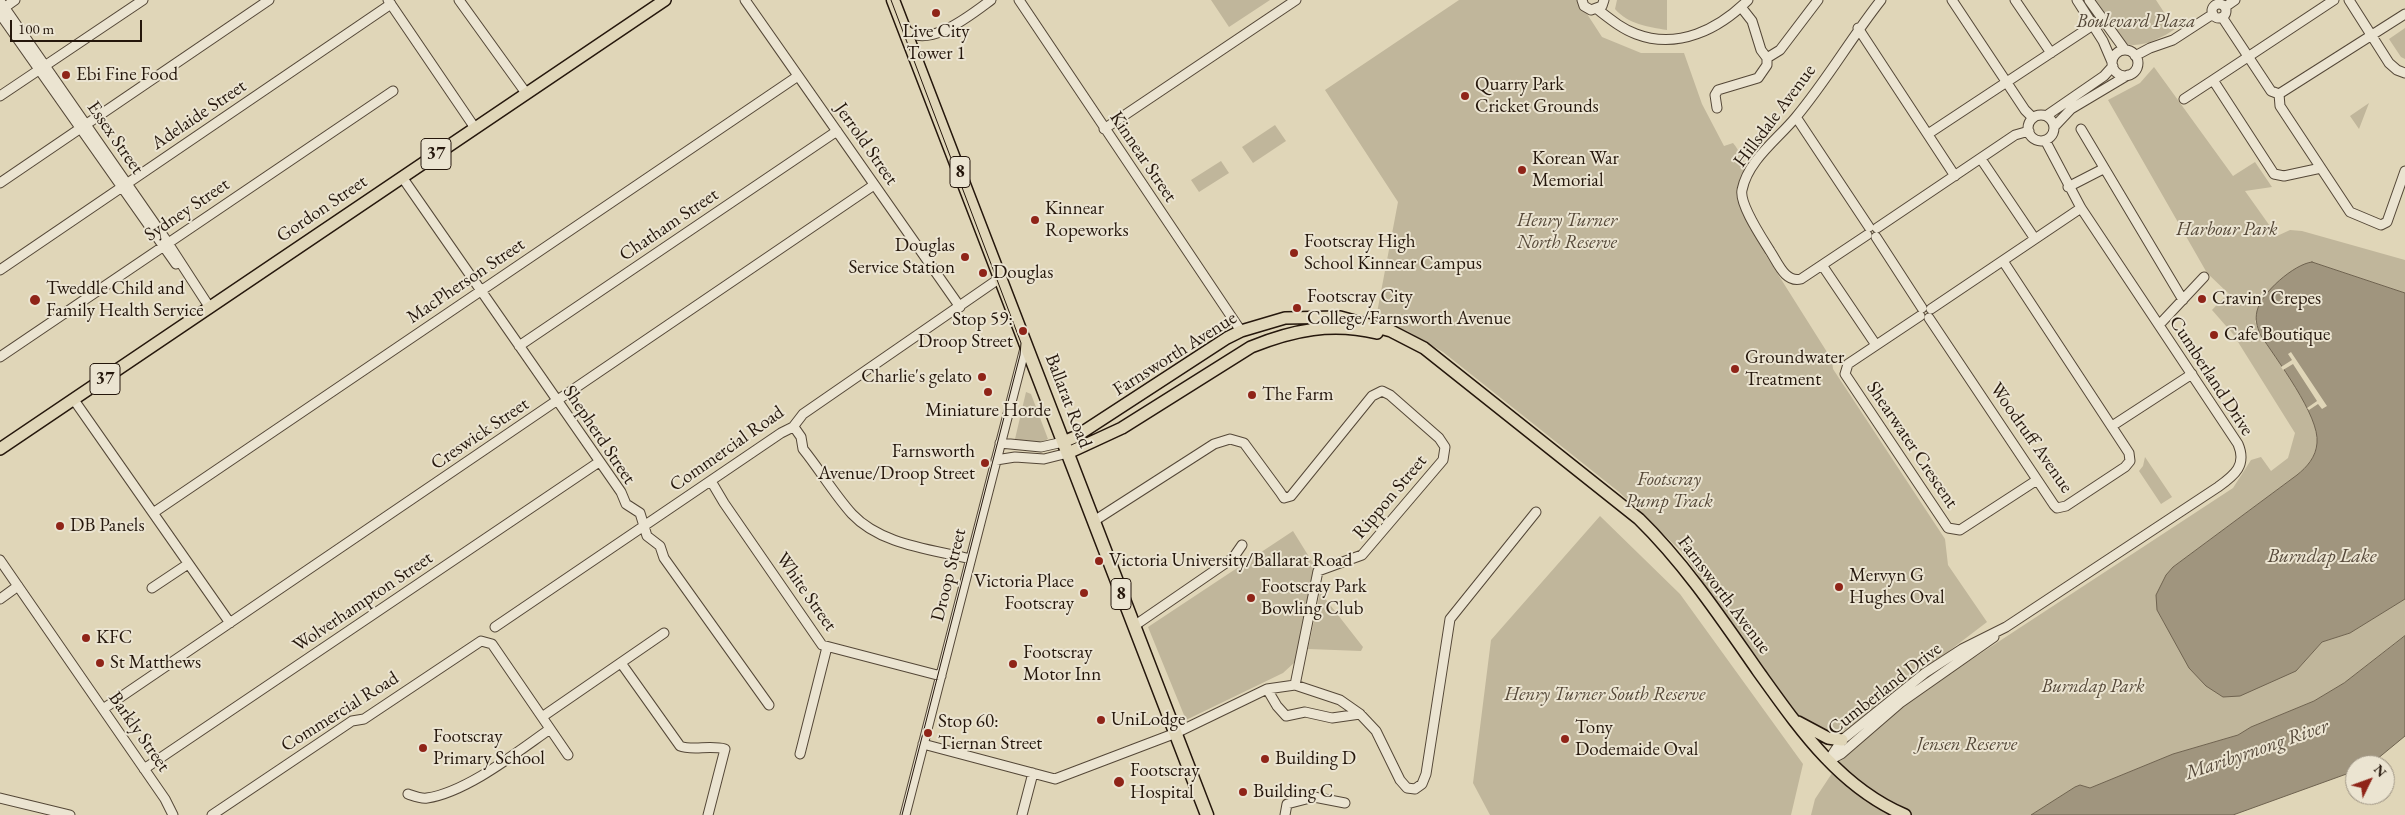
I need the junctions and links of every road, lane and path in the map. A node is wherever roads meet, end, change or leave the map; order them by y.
1 (15, 0) edge
2 (143, 0) edge
3 (269, 0) edge
4 (459, 0) edge
5 (665, 0) edge
6 (745, 0) edge
7 (893, 0) edge
8 (991, 0) edge
9 (1019, 0) edge
10 (1296, 0) edge
11 (1582, 0) edge
12 (1604, 0) edge
13 (1818, 0) edge
14 (1881, 0) edge
15 (1952, 0) edge
16 (2015, 0) edge
17 (2077, 0) edge
18 (2090, 0) edge
19 (2235, 0) edge
20 (2334, 0) edge
21 (2348, 0) edge
22 (389, 2) edge
23 (1745, 3) edge
24 (2213, 6) edge
25 (2225, 7) junction
26 (1, 8) edge
27 (1597, 9) junction
28 (2405, 14) edge
29 (2222, 17) junction
30 (2093, 25) junction
31 (904, 28) junction
32 (1858, 28) junction
33 (926, 36) junction
34 (2372, 36) junction
35 (2125, 50) junction
36 (2051, 53) junction
37 (914, 54) junction
38 (2135, 56) junction
39 (2248, 56) junction
40 (1767, 58) junction
41 (2113, 64) junction
42 (42, 68) junction
43 (2405, 73) edge
44 (2128, 75) junction
45 (798, 76) junction
46 (2212, 80) junction
47 (2006, 82) junction
48 (392, 91) dead end
49 (526, 93) junction
50 (2279, 94) junction
51 (0, 96) edge
52 (2184, 99) dead end
53 (1717, 108) dead end
54 (2046, 116) junction
55 (1796, 117) junction
56 (2033, 118) junction
57 (83, 127) junction
58 (2054, 127) junction
59 (475, 128) junction
60 (1104, 129) junction
61 (2081, 129) dead end
62 (837, 131) junction
63 (2029, 131) junction
64 (1928, 134) junction
65 (2045, 140) junction
66 (1981, 160) junction
67 (2321, 168) junction
68 (2103, 169) junction
69 (2405, 170) edge
70 (1955, 176) junction
71 (402, 177) junction
72 (0, 183) edge
73 (874, 185) junction
74 (124, 186) junction
75 (2068, 187) junction
76 (2081, 208) junction
77 (1872, 232) junction
78 (2035, 239) junction
79 (165, 245) junction
80 (2002, 261) junction
81 (1822, 266) junction
82 (0, 270) edge
83 (2204, 277) dead end
84 (1000, 278) junction
85 (480, 291) junction
86 (2183, 300) junction
87 (960, 307) junction
88 (210, 308) junction
89 (1926, 313) junction
90 (2159, 325) junction
91 (1241, 331) junction
92 (1026, 344) junction
93 (1876, 345) junction
94 (519, 346) junction
95 (1251, 347) junction
96 (0, 357) edge
97 (1177, 370) junction
98 (1452, 371) junction
99 (2192, 374) junction
100 (1188, 387) junction
101 (1144, 392) junction
102 (74, 400) junction
103 (557, 401) junction
104 (1154, 408) junction
105 (2112, 426) junction
106 (794, 427) junction
107 (1000, 443) junction
108 (1066, 448) junction
109 (0, 449) edge
110 (996, 460) junction
111 (599, 462) junction
112 (2037, 480) junction
113 (712, 481) junction
114 (1536, 512) dead end
115 (153, 513) junction
116 (1094, 521) junction
117 (644, 526) junction
118 (1242, 546) dead end
119 (970, 559) junction
120 (0, 560) edge
121 (188, 564) junction
122 (18, 586) junction
123 (152, 588) dead end
124 (0, 599) edge
125 (230, 623) junction
126 (1134, 626) junction
127 (2006, 626) junction
128 (495, 627) dead end
129 (664, 633) dead end
130 (827, 647) junction
131 (621, 663) junction
132 (941, 676) junction
133 (1294, 684) junction
134 (1267, 689) junction
135 (768, 705) dead end
136 (103, 709) junction
137 (1360, 714) junction
138 (542, 717) junction
139 (1794, 721) junction
140 (550, 729) junction
141 (1176, 733) junction
142 (1842, 740) junction
143 (923, 744) junction
144 (800, 754) dead end
145 (568, 755) dead end
146 (1828, 761) junction
147 (144, 769) junction
148 (1033, 773) junction
149 (408, 794) dead end
150 (0, 798) edge
151 (165, 800) junction
152 (1345, 803) dead end
153 (70, 815) edge
154 (173, 815) edge
155 (181, 815) edge
156 (212, 815) edge
157 (708, 815) edge
158 (905, 815) edge
159 (1022, 815) edge
160 (1208, 815) edge
161 (1285, 815) edge
162 (1905, 815) edge

1 - 26 street
2 - 42 street
3 - 57 street
4 - 49 street
5 - 49 main road, Gordon Street / 37
6 - 45 street, Jerrold Street
7 - 31 highway, Ballarat Road / 8
8 - 33 street
9 - 60 street, Kinnear Street
10 - 60 street
11 - 27 street
12 - 27 street
13 - 40 street
14 - 32 street, Hillsdale Avenue
15 - 47 street
16 - 36 street
17 - 30 street
18 - 35 street
19 - 25 street
20 - 39 street
21 - 34 street
22 - 59 street
22 - 74 street, Adelaide Street
23 - 27 street
23 - 40 street
24 - 25 street
24 - 29 street
24 - 38 street
25 - 29 street
26 - 42 street, Essex Street
28 - 34 street
29 - 39 street
30 - 36 street
30 - 41 street
31 - 33 street
31 - 37 highway, Ballarat Road / 8
32 - 55 street, Hillsdale Avenue
32 - 64 street
33 - 37 street
34 - 43 street
34 - 50 street
35 - 38 street
35 - 41 street
36 - 47 street
37 - 84 highway, Ballarat Road / 8
38 - 44 street
39 - 46 street
39 - 50 street
40 - 53 street
41 - 44 street
41 - 54 street
42 - 51 street
42 - 57 street, Essex Street
44 - 58 street
45 - 62 street, Jerrold Street
45 - 85 street, MacPherson Street
46 - 52 street
46 - 67 street
47 - 56 street
47 - 64 street
48 - 79 street, Sydney Street
49 - 59 main road, Gordon Street / 37
50 - 67 street
54 - 56 street
54 - 58 street
55 - 77 street, Woodruff Avenue
55 - 81 street, Hillsdale Avenue
56 - 63 street
57 - 72 street
57 - 74 street, Essex Street
58 - 65 street
59 - 71 main road, Gordon Street / 37
60 - 91 street, Kinnear Street
61 - 68 street
62 - 73 street, Jerrold Street
62 - 94 street, Chatham Street
63 - 65 street
63 - 66 street
64 - 70 street
65 - 75 street, Cumberland Drive
66 - 70 street
66 - 78 street
67 - 69 street
68 - 75 street
68 - 86 street
70 - 77 street
71 - 85 street, Shepherd Street
71 - 88 main road, Gordon Street / 37
73 - 87 street, Jerrold Street
73 - 103 street, Creswick Street
74 - 79 street, Essex Street
74 - 82 street, Adelaide Street
75 - 76 street, Cumberland Drive
76 - 78 street, Shearwater Crescent
76 - 90 street, Cumberland Drive
77 - 81 street
77 - 89 street, Woodruff Avenue
78 - 80 street, Shearwater Crescent
79 - 88 street, Essex Street
79 - 96 street, Sydney Street
80 - 89 street, Shearwater Crescent
80 - 105 street, Woodruff Avenue
81 - 93 street
83 - 86 street
84 - 87 street, Commercial Road
84 - 92 highway, Ballarat Road / 8
85 - 94 street, Shepherd Street
85 - 115 street, MacPherson Street
86 - 90 street
87 - 106 street, Commercial Road
88 - 102 main road, Gordon Street / 37
89 - 93 street, Shearwater Crescent
89 - 112 street, Woodruff Avenue
90 - 99 street, Cumberland Drive
91 - 95 main road
91 - 97 main road, Farnsworth Avenue
91 - 98 main road, Farnsworth Avenue
92 - 107 street, Droop Street
92 - 108 highway, Ballarat Road / 8
93 - 112 street, Shearwater Crescent
94 - 103 street, Shepherd Street
95 - 98 main road, Farnsworth Avenue
95 - 100 main road, Farnsworth Avenue
97 - 100 main road
97 - 101 main road, Farnsworth Avenue
98 - 139 main road, Farnsworth Avenue
99 - 105 street
99 - 127 street, Cumberland Drive
100 - 104 main road, Farnsworth Avenue
101 - 104 main road
101 - 108 main road, Farnsworth Avenue
102 - 109 main road, Gordon Street / 37
102 - 115 street
103 - 111 street, Shepherd Street
103 - 125 street, Creswick Street
104 - 108 main road, Farnsworth Avenue
105 - 112 street, Woodruff Avenue
106 - 113 street, Commercial Road
106 - 119 street
107 - 108 street, Farnsworth Avenue
107 - 110 street, Droop Street
108 - 110 street, Farnsworth Avenue
108 - 116 highway, Ballarat Road / 8
110 - 119 street, Droop Street
111 - 117 street, Shepherd Street
111 - 147 street, Wolverhampton Street
113 - 117 street, Commercial Road
113 - 130 street, White Street
114 - 137 street
115 - 121 street
116 - 126 highway, Ballarat Road / 8
116 - 133 street, Rippon Street
117 - 128 street, Commercial Road
117 - 135 street, Shepherd Street
118 - 126 street
119 - 132 street, Droop Street
120 - 122 street, Barkly Street
121 - 123 street
121 - 125 street
122 - 124 street
122 - 136 street, Barkly Street
125 - 136 street, Creswick Street
126 - 141 highway, Ballarat Road / 8
127 - 142 street, Cumberland Drive
127 - 146 street, Cumberland Drive
129 - 131 street
130 - 132 street, White Street
130 - 144 street
131 - 138 street
131 - 157 street
132 - 143 street, Droop Street
133 - 134 street
133 - 137 street
134 - 137 street
134 - 141 street
136 - 147 street, Barkly Street
138 - 140 street
138 - 156 street, Commercial Road
139 - 142 main road
139 - 146 main road, Farnsworth Avenue
140 - 145 street
140 - 149 street
141 - 148 street
141 - 160 highway, Ballarat Road / 8
142 - 146 street, Cumberland Drive
143 - 148 street
143 - 158 street, Droop Street
146 - 162 main road, Farnsworth Avenue
147 - 151 street, Barkly Street
148 - 159 street
150 - 153 street
151 - 154 street, Barkly Street
151 - 155 street, Barkly Street
152 - 161 street

